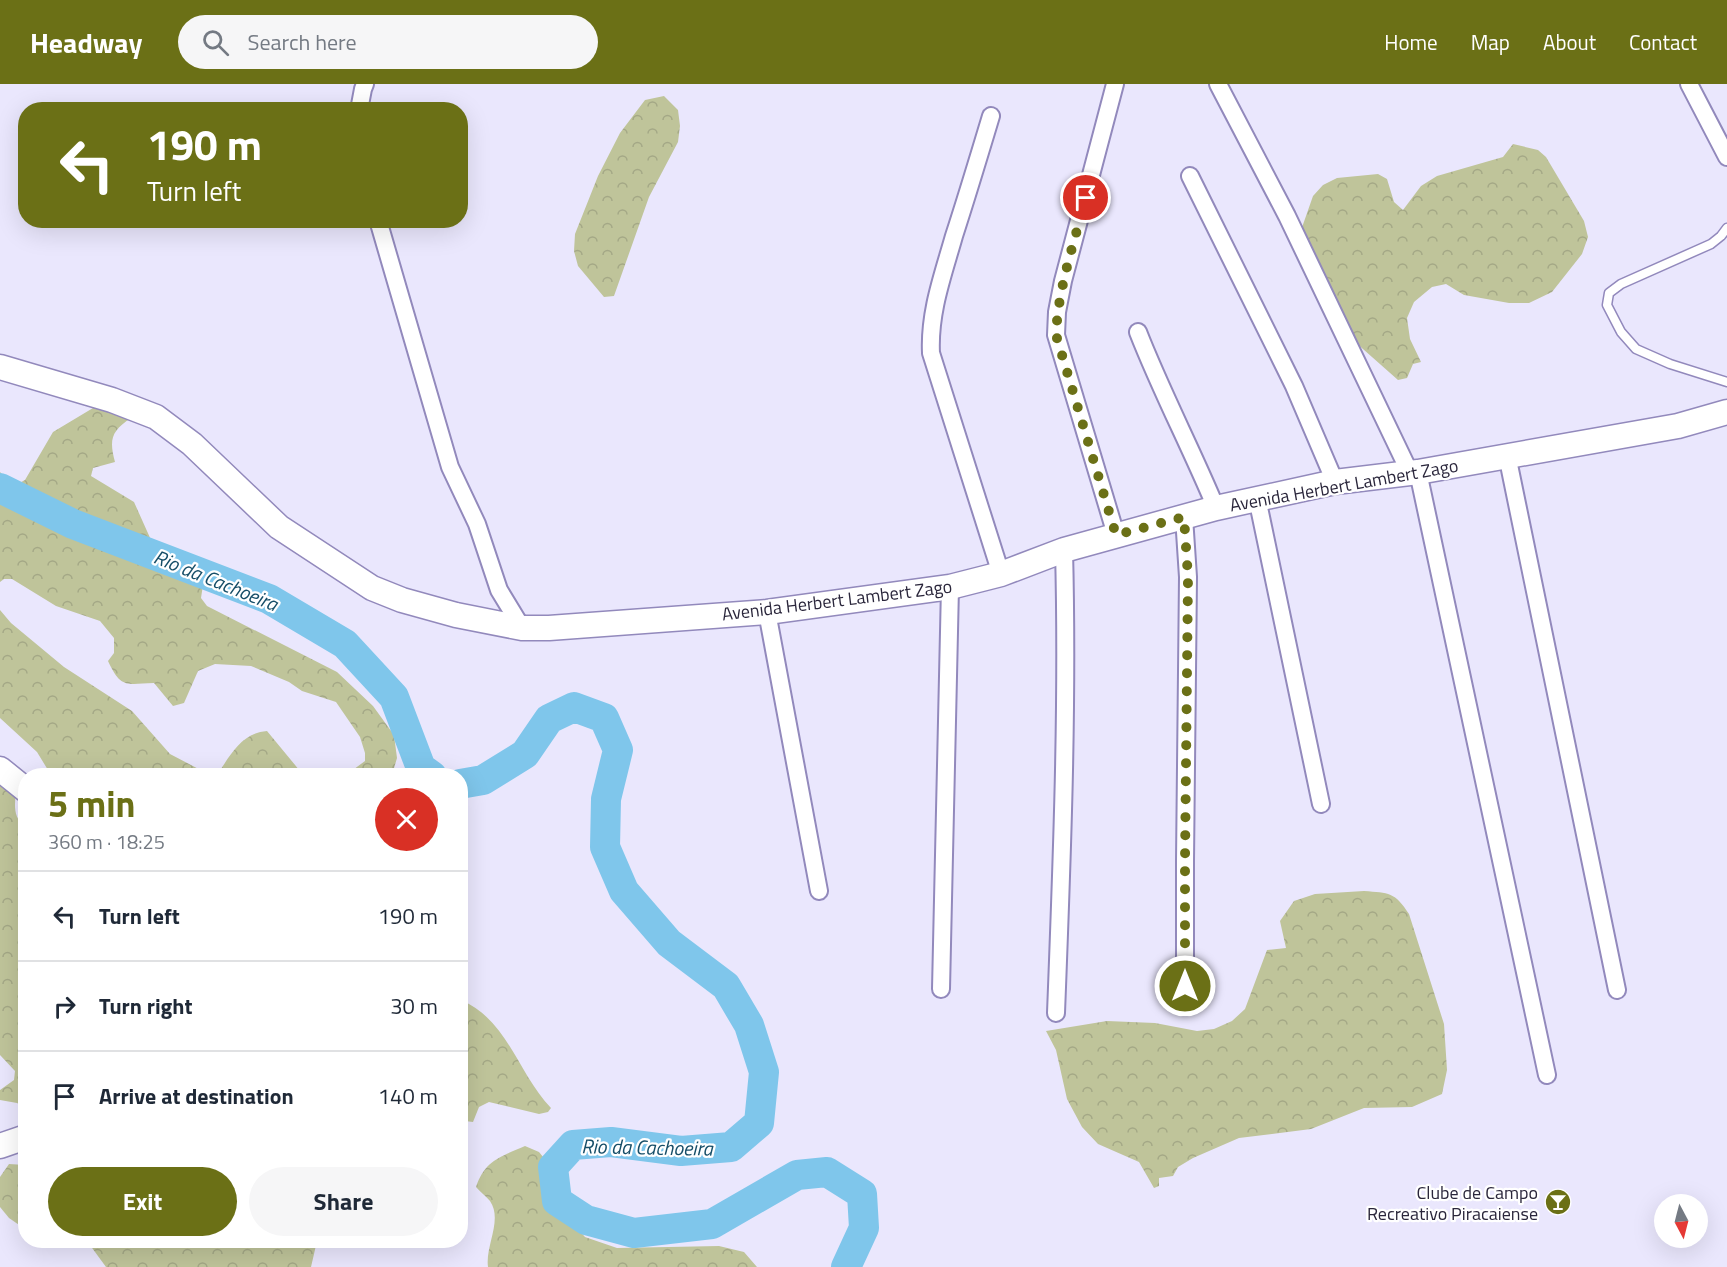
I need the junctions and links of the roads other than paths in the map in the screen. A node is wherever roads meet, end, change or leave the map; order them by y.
1 (365, 84) edge
2 (1115, 84) edge
3 (1218, 84) edge
4 (1689, 84) edge
5 (361, 102) edge
6 (991, 116) dead end
7 (1727, 157) edge
8 (1190, 176) dead end
9 (379, 228) edge
10 (1727, 228) edge
11 (1138, 332) dead end
12 (0, 367) edge
13 (1727, 382) edge
14 (1727, 412) edge
15 (1507, 455) junction
16 (1414, 472) junction
17 (1335, 482) junction
18 (1257, 498) junction
19 (1216, 508) junction
20 (1184, 517) junction
21 (1116, 535) junction
22 (1064, 550) junction
23 (1001, 574) junction
24 (950, 587) junction
25 (767, 612) junction
26 (522, 628) junction
27 (0, 770) edge
28 (18, 784) edge
29 (1321, 804) dead end
30 (819, 891) dead end
31 (941, 988) dead end
32 (1617, 990) dead end
33 (1185, 1007) dead end
34 (1056, 1013) dead end
35 (1547, 1075) dead end
36 (18, 1140) edge
37 (0, 1146) edge

1 - 5 street
2 - 21 street
3 - 16 street
4 - 7 street
6 - 23 street
8 - 17 street
9 - 26 street
10 - 13 lane
11 - 19 street
12 - 26 street, Avenida Herbert Lambert Zago
14 - 15 street, Avenida Herbert Lambert Zago
15 - 16 street, Avenida Herbert Lambert Zago
15 - 32 street
16 - 17 street, Avenida Herbert Lambert Zago
16 - 35 street
17 - 18 street, Avenida Herbert Lambert Zago
18 - 19 street, Avenida Herbert Lambert Zago
18 - 29 street
19 - 20 street, Avenida Herbert Lambert Zago
20 - 21 street, Avenida Herbert Lambert Zago
20 - 33 street
21 - 22 street, Avenida Herbert Lambert Zago
22 - 23 street, Avenida Herbert Lambert Zago
22 - 34 street
23 - 24 street, Avenida Herbert Lambert Zago
24 - 25 street, Avenida Herbert Lambert Zago
24 - 31 street
25 - 26 street, Avenida Herbert Lambert Zago
25 - 30 street
27 - 28 street
36 - 37 street

